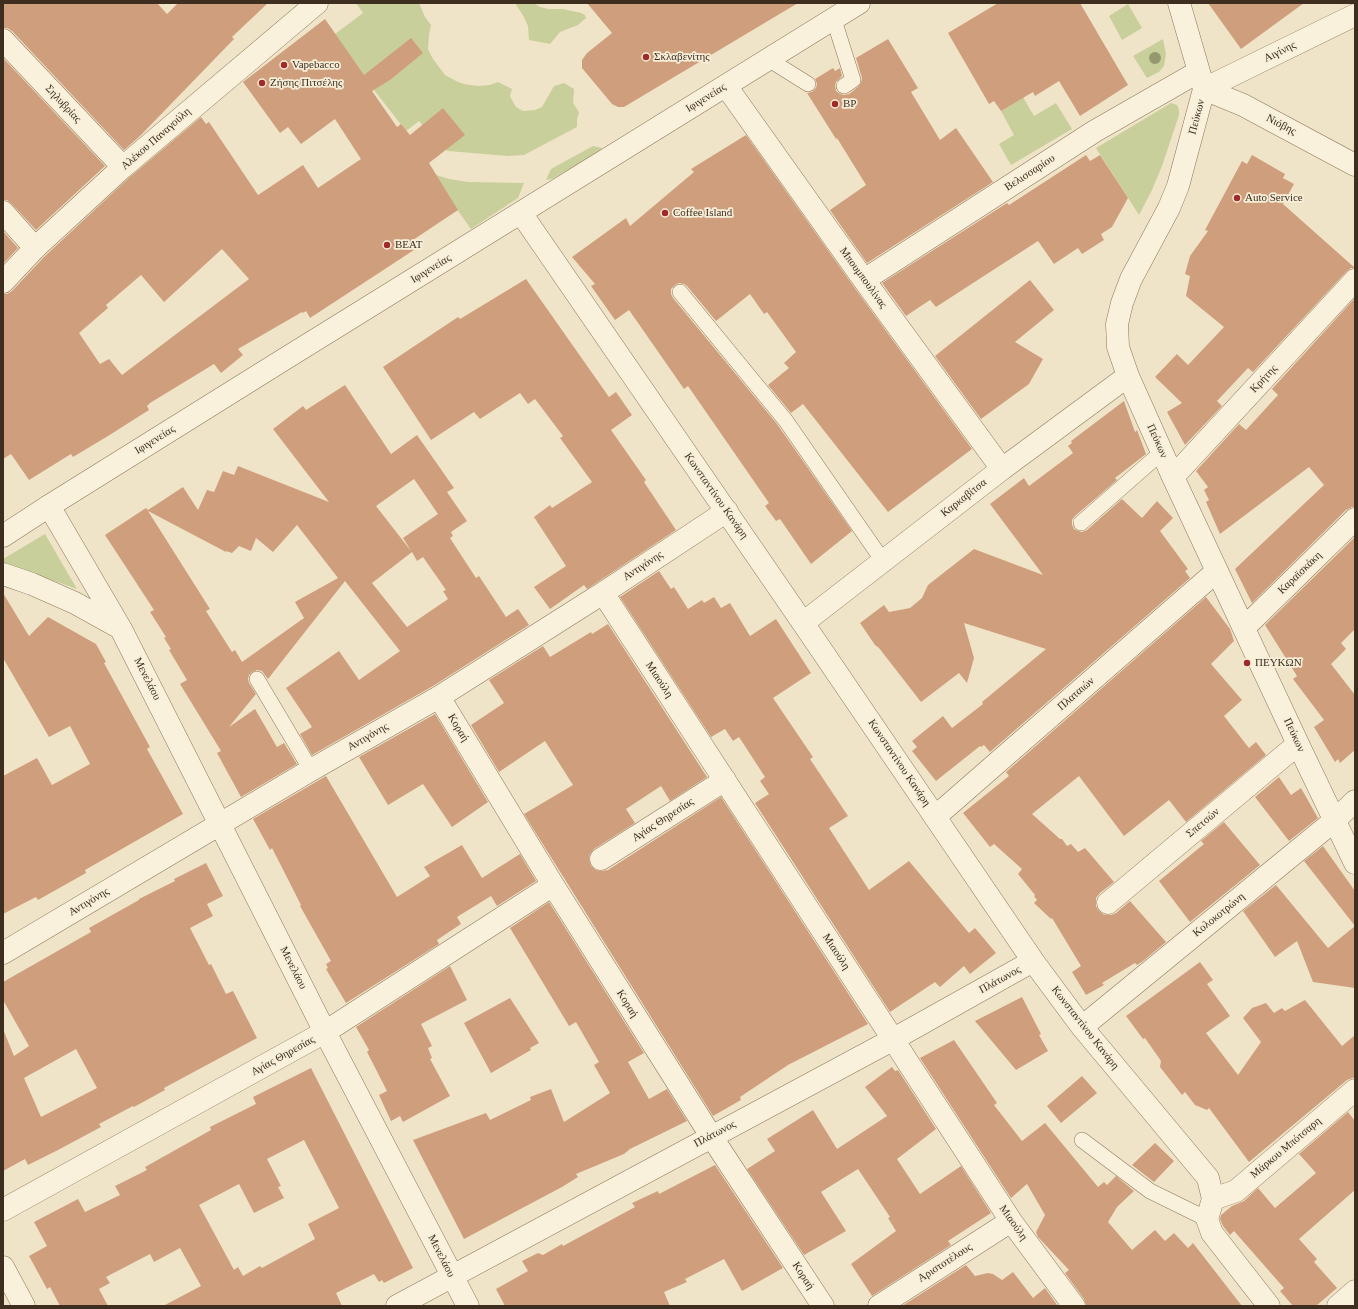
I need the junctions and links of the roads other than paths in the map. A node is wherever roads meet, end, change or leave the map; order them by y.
1 (316, 3) edge
2 (859, 3) edge
3 (1179, 3) edge
4 (1355, 15) edge
5 (834, 20) junction
6 (3, 40) edge
7 (768, 59) junction
8 (1201, 80) junction
9 (808, 84) dead end
10 (726, 86) junction
11 (844, 86) dead end
12 (1355, 165) edge
13 (122, 168) junction
14 (3, 212) edge
15 (521, 213) junction
16 (35, 248) junction
17 (864, 280) junction
18 (1355, 280) edge
19 (3, 282) edge
20 (680, 292) dead end
21 (1128, 376) junction
22 (1162, 452) junction
23 (1002, 469) junction
24 (1173, 477) junction
25 (49, 506) junction
26 (727, 511) junction
27 (1355, 519) edge
28 (1081, 523) dead end
29 (3, 536) edge
30 (883, 561) junction
31 (1217, 571) junction
32 (3, 574) edge
33 (602, 593) junction
34 (803, 623) junction
35 (1244, 628) junction
36 (121, 629) junction
37 (257, 679) dead end
38 (439, 697) junction
39 (1298, 744) junction
40 (310, 770) junction
41 (725, 780) junction
42 (1355, 801) edge
43 (935, 817) junction
44 (1335, 820) junction
45 (221, 824) junction
46 (601, 859) dead end
47 (1355, 863) edge
48 (553, 885) junction
49 (1108, 903) dead end
50 (3, 953) edge
51 (1033, 961) junction
52 (1082, 1027) junction
53 (325, 1032) junction
54 (892, 1040) junction
55 (1355, 1090) edge
56 (711, 1136) junction
57 (1082, 1140) dead end
58 (1210, 1209) junction
59 (3, 1210) edge
60 (1011, 1221) junction
61 (3, 1267) edge
62 (452, 1276) junction
63 (1355, 1291) edge
64 (24, 1306) edge
65 (397, 1306) edge
66 (468, 1306) edge
67 (823, 1306) edge
68 (879, 1306) edge
69 (1074, 1306) edge
70 (1269, 1306) edge
71 (1338, 1306) edge

1 - 13 street, Αλέκου Παναγούλη
2 - 5 street, Ιφιγενείας
3 - 8 street
4 - 8 street, Αιγίνης
5 - 7 street, Ιφιγενείας
5 - 11 lane
6 - 13 street, Σηλυβρίας
7 - 9 lane
7 - 10 street, Ιφιγενείας
8 - 12 street, Νιόβης
8 - 17 street, Βελισσαρίου
8 - 21 street, Πεύκων
10 - 15 street, Ιφιγενείας
10 - 17 street, Μπουμπουλίνας
13 - 16 street, Αλέκου Παναγούλη
14 - 16 street
15 - 25 street, Ιφιγενείας
15 - 26 street, Κωνσταντίνου Κανάρη
16 - 19 street, Αλέκου Παναγούλη
17 - 23 street, Μπουμπουλίνας
18 - 24 street, Κρήτης
20 - 30 lane
21 - 22 street, Πεύκων
21 - 23 street, Καρκαβίτσα
22 - 24 street, Πεύκων
22 - 28 lane
23 - 30 street, Καρκαβίτσα
24 - 31 street, Πεύκων
25 - 29 street, Ιφιγενείας
25 - 36 street, Μενελάου
26 - 33 street, Αντιγόνης
26 - 34 street, Κωνσταντίνου Κανάρη
27 - 35 street, Καραϊσκάκη
30 - 34 street, Καρκαβίτσα
31 - 35 street, Πεύκων
31 - 43 street, Πλαταιών
32 - 36 street
33 - 38 street, Αντιγόνης
33 - 41 street, Μιαούλη
34 - 43 street, Κωνσταντίνου Κανάρη
35 - 39 street, Πεύκων
36 - 45 street, Μενελάου
37 - 40 lane
38 - 40 street, Αντιγόνης
38 - 48 street, Κοραή
39 - 44 street, Πεύκων
39 - 49 street, Σπετσών
40 - 45 street, Αντιγόνης
41 - 46 street, Αγίας Θηρεσίας
41 - 54 street, Μιαούλη
42 - 44 street, Κολοκοτρώνη
43 - 51 street, Κωνσταντίνου Κανάρη
44 - 47 street, Πεύκων
44 - 52 street, Κολοκοτρώνη
45 - 50 street, Αντιγόνης
45 - 53 street, Μενελάου
48 - 53 street, Αγίας Θηρεσίας
48 - 56 street, Κοραή
51 - 52 street, Κωνσταντίνου Κανάρη
51 - 54 street, Πλάτωνος
52 - 58 street, Κωνσταντίνου Κανάρη
53 - 59 street, Αγίας Θηρεσίας
53 - 62 street, Μενελάου
54 - 56 street, Πλάτωνος
54 - 60 street, Μιαούλη
55 - 58 street, Μάρκου Μπότσαρη
56 - 62 street, Πλάτωνος
56 - 67 street, Κοραή
57 - 58 lane
58 - 70 street, Κωνσταντίνου Κανάρη
60 - 68 street, Αριστοτέλους
60 - 69 street, Μιαούλη
61 - 64 street
62 - 65 street, Πλάτωνος
62 - 66 street, Μενελάου
63 - 71 street

